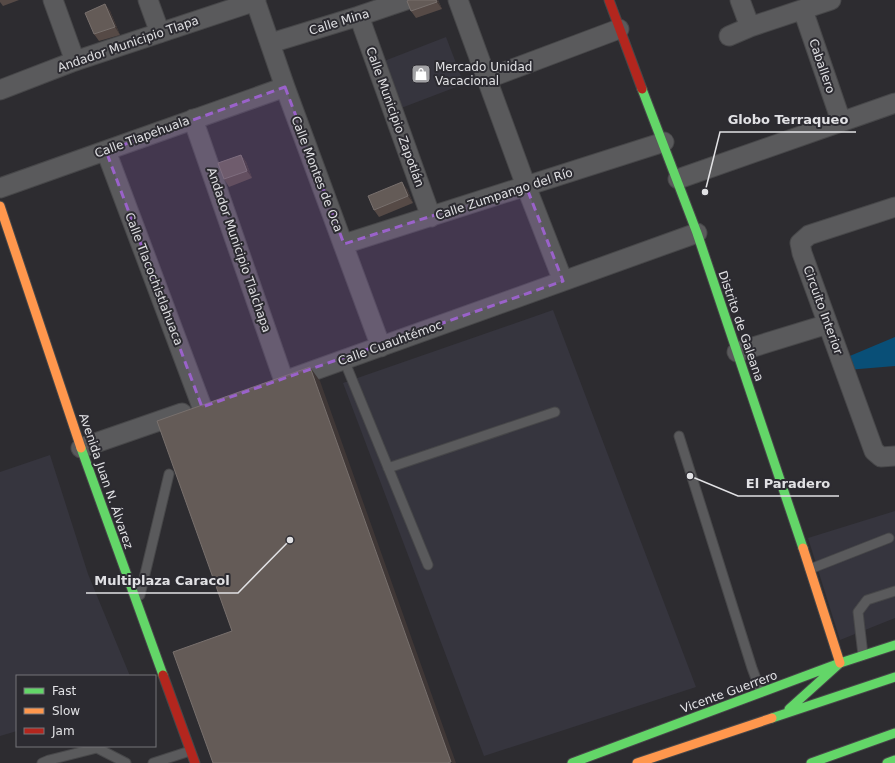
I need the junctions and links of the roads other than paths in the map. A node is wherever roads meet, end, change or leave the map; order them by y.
1 (53, 0) edge
2 (148, 0) edge
3 (406, 0) edge
4 (458, 0) edge
5 (609, 0) edge
6 (740, 0) edge
7 (831, 0) edge
8 (256, 1) edge
9 (803, 10) junction
10 (359, 16) junction
11 (750, 27) junction
12 (619, 29) junction
13 (160, 33) junction
14 (729, 36) dead end
15 (271, 43) junction
16 (75, 61) junction
17 (486, 79) junction
18 (285, 87) junction
19 (0, 90) edge
20 (895, 103) edge
21 (193, 119) junction
22 (841, 121) junction
23 (664, 142) junction
24 (106, 151) junction
25 (678, 179) junction
26 (526, 186) junction
27 (0, 188) edge
28 (895, 207) edge
29 (0, 208) edge
30 (431, 217) junction
31 (697, 233) junction
32 (344, 244) junction
33 (563, 281) junction
34 (828, 324) junction
35 (381, 346) junction
36 (737, 352) junction
37 (344, 360) junction
38 (276, 383) joint
39 (555, 412) dead end
40 (679, 436) dead end
41 (81, 448) junction
42 (895, 456) edge
43 (388, 468) junction
44 (169, 474) edge
45 (889, 538) dead end
46 (428, 565) dead end
47 (810, 569) junction
48 (895, 591) edge
49 (138, 605) junction
50 (895, 645) edge
51 (863, 655) junction
52 (840, 663) junction
53 (895, 677) edge
54 (761, 692) junction
55 (782, 714) junction
56 (890, 738) edge
57 (190, 751) junction
58 (42, 763) edge
59 (126, 763) edge
60 (153, 763) edge
61 (195, 763) edge
62 (572, 763) edge
63 (637, 763) edge
64 (811, 763) edge

1 - 16 street
2 - 13 street
3 - 10 street, Calle Mina
4 - 17 street
5 - 12 main road, Distrito de Galeana
6 - 11 street
7 - 9 street
8 - 13 street, Andador Municipio Tlapa
8 - 15 street, Calle Montes de Oca
9 - 11 street
9 - 22 street, Caballero
10 - 15 street, Calle Mina
10 - 30 street, Calle Municipio Zapotlán
11 - 14 street
12 - 17 street
12 - 23 main road, Distrito de Galeana
13 - 16 street, Andador Municipio Tlapa
15 - 18 street, Calle Montes de Oca
16 - 19 street, Andador Municipio Tlapa
17 - 26 street
18 - 21 street, Calle Tlapehuala
18 - 32 street, Calle Montes de Oca
20 - 22 street
21 - 24 street, Calle Tlapehuala
21 - 38 street, Andador Municipio Tlalchapa
22 - 25 street
23 - 25 main road, Distrito de Galeana
23 - 26 street, Calle Zumpango del Río
24 - 27 street, Calle Tlapehuala
24 - 41 street, Calle Tlacochistlahuaca
25 - 31 main road, Distrito de Galeana
26 - 30 street, Calle Zumpango del Río
26 - 33 street
28 - 34 street, Circuito Interior
29 - 41 main road, Avenida Juan N. Álvarez
30 - 32 street, Calle Zumpango del Río
31 - 33 street, Calle Cuauhtémoc
31 - 36 main road, Distrito de Galeana
32 - 35 street, Calle Montes de Oca
33 - 35 street, Calle Cuauhtémoc
34 - 36 street
34 - 42 street, Circuito Interior
35 - 37 street, Calle Cuauhtémoc
36 - 47 main road, Distrito de Galeana
37 - 38 street, Calle Cuauhtémoc
37 - 43 lane
39 - 43 lane
40 - 54 lane
41 - 49 main road, Avenida Juan N. Álvarez
43 - 46 lane
44 - 49 lane
45 - 47 lane
47 - 52 main road, Distrito de Galeana
48 - 51 lane
49 - 57 main road, Avenida Juan N. Álvarez
50 - 51 main road, Vicente Guerrero
51 - 52 main road, Vicente Guerrero
52 - 54 main road, Vicente Guerrero
52 - 55 main road
53 - 55 main road
54 - 62 main road, Vicente Guerrero
55 - 63 main road
56 - 64 main road
57 - 60 lane
57 - 61 main road, Avenida Juan N. Álvarez
58 - 59 lane

